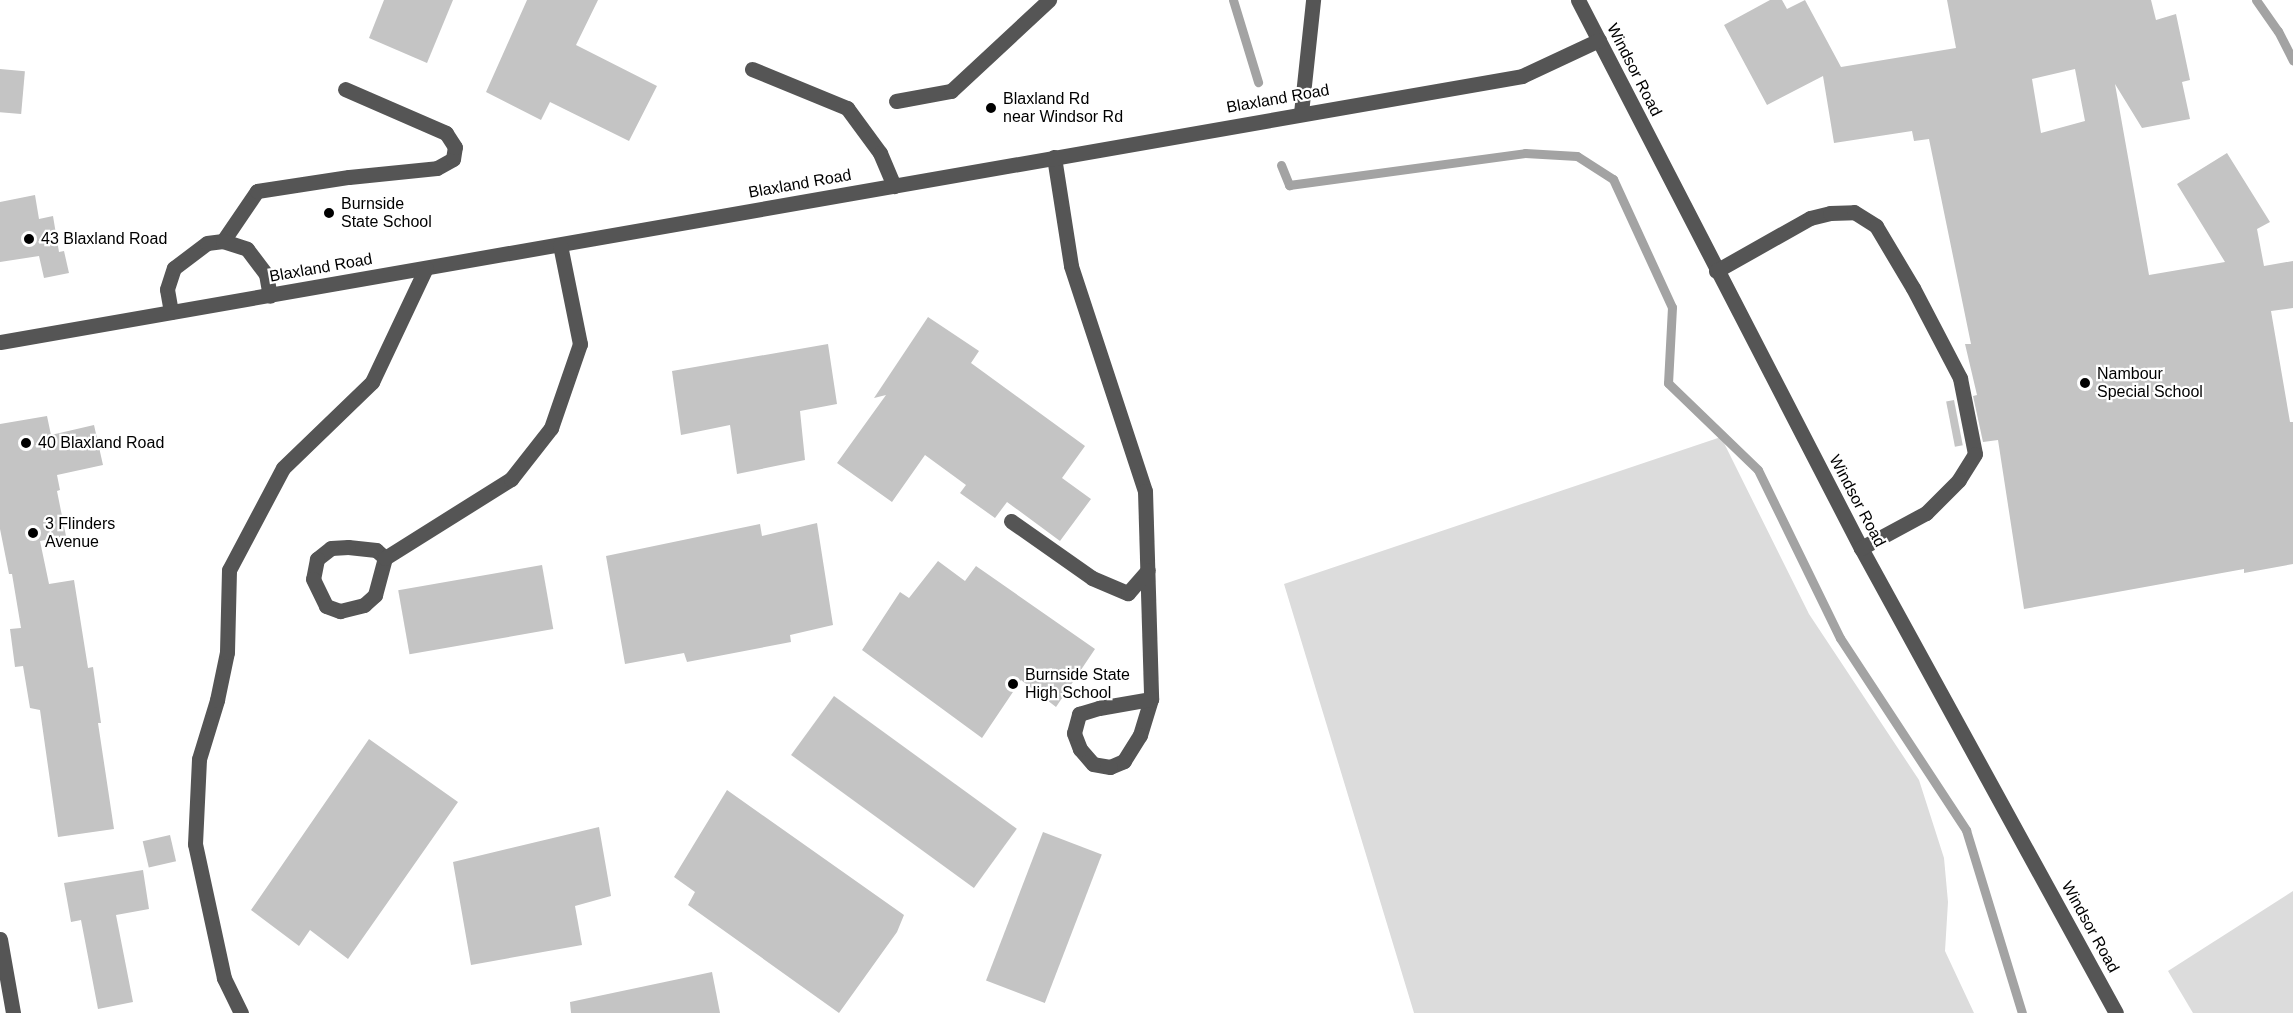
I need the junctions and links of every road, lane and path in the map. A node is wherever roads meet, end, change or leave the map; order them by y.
1 (1049, 0) edge
2 (1313, 0) edge
3 (1578, 0) edge
4 (1599, 40) junction
5 (752, 69) dead end
6 (345, 89) dead end
7 (896, 101) dead end
8 (1301, 113) junction
9 (1054, 157) junction
10 (894, 186) junction
11 (224, 241) junction
12 (560, 245) junction
13 (426, 268) junction
14 (1716, 271) junction
15 (270, 296) junction
16 (171, 312) junction
17 (0, 342) edge
18 (1011, 521) dead end
19 (1862, 548) junction
20 (385, 558) junction
21 (1148, 570) junction
22 (1151, 699) junction
23 (0, 939) edge
24 (13, 1013) edge
25 (241, 1013) edge
26 (2116, 1013) edge

1 - 7 street
2 - 8 street
3 - 4 street, Windsor Road
4 - 8 street, Blaxland Road
4 - 14 street, Windsor Road
5 - 10 street
6 - 11 street
8 - 9 street, Blaxland Road
9 - 10 street, Blaxland Road
9 - 21 street
10 - 12 street, Blaxland Road
11 - 15 street
11 - 16 street
12 - 13 street, Blaxland Road
12 - 20 street
13 - 15 street, Blaxland Road
13 - 25 street
14 - 19 street, Windsor Road
14 - 19 street
15 - 16 street, Blaxland Road
16 - 17 street, Blaxland Road
18 - 21 street
19 - 26 street, Windsor Road
20 - 20 street
21 - 22 street
22 - 22 street
23 - 24 street

